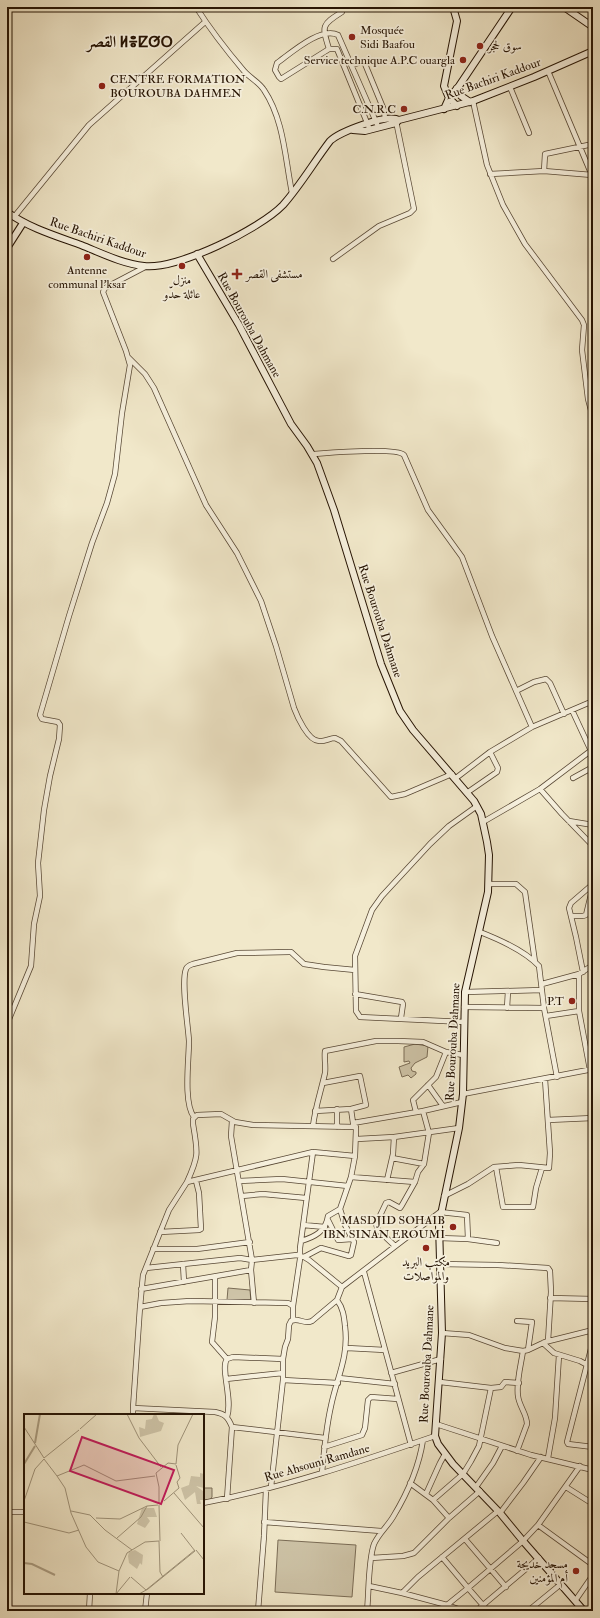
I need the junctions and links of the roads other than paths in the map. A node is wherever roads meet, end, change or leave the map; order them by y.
1 (196, 7) edge
2 (343, 7) edge
3 (453, 7) edge
4 (512, 7) edge
5 (564, 7) edge
6 (588, 7) edge
7 (593, 10) edge
8 (205, 22) junction
9 (593, 27) edge
10 (324, 34) junction
11 (343, 45) junction
12 (329, 49) junction
13 (336, 49) junction
14 (593, 51) edge
15 (352, 65) junction
16 (548, 71) junction
17 (510, 87) junction
18 (457, 88) junction
19 (449, 98) junction
20 (472, 101) junction
21 (457, 106) junction
22 (444, 109) junction
23 (385, 119) junction
24 (396, 120) junction
25 (376, 121) junction
26 (367, 123) junction
27 (379, 127) junction
28 (352, 130) junction
29 (370, 130) junction
30 (529, 133) dead end
31 (593, 144) edge
32 (580, 146) junction
33 (544, 171) junction
34 (490, 174) junction
35 (592, 176) edge
36 (292, 193) junction
37 (7, 212) edge
38 (14, 217) junction
39 (23, 223) junction
40 (7, 248) edge
41 (197, 254) junction
42 (333, 259) dead end
43 (145, 267) junction
44 (128, 357) junction
45 (593, 418) edge
46 (313, 454) junction
47 (516, 691) junction
48 (593, 701) edge
49 (572, 710) junction
50 (564, 714) junction
51 (532, 727) junction
52 (592, 750) edge
53 (490, 752) junction
54 (593, 760) edge
55 (593, 767) edge
56 (454, 776) junction
57 (573, 778) dead end
58 (540, 788) junction
59 (468, 792) junction
60 (477, 806) junction
61 (569, 821) junction
62 (483, 822) junction
63 (593, 825) edge
64 (593, 846) edge
65 (489, 884) junction
66 (593, 885) edge
67 (571, 916) junction
68 (480, 932) junction
69 (536, 962) junction
70 (593, 965) edge
71 (354, 970) junction
72 (581, 973) junction
73 (542, 987) junction
74 (508, 991) junction
75 (465, 992) junction
76 (355, 994) junction
77 (464, 1007) junction
78 (507, 1008) junction
79 (544, 1008) junction
80 (579, 1011) junction
81 (546, 1016) junction
82 (401, 1018) junction
83 (464, 1022) junction
84 (7, 1024) edge
85 (446, 1052) junction
86 (463, 1054) junction
87 (592, 1070) edge
88 (557, 1077) junction
89 (545, 1079) junction
90 (323, 1083) junction
91 (428, 1085) junction
92 (463, 1094) junction
93 (462, 1102) junction
94 (443, 1106) junction
95 (337, 1109) junction
96 (351, 1109) junction
97 (315, 1111) junction
98 (423, 1111) junction
99 (416, 1112) junction
100 (194, 1117) junction
101 (593, 1118) edge
102 (548, 1120) junction
103 (232, 1121) junction
104 (354, 1125) junction
105 (313, 1126) junction
106 (337, 1127) junction
107 (458, 1128) junction
108 (429, 1133) junction
109 (394, 1137) junction
110 (357, 1139) junction
111 (313, 1152) junction
112 (355, 1156) junction
113 (392, 1158) junction
114 (424, 1164) junction
115 (496, 1167) junction
116 (542, 1168) junction
117 (238, 1170) junction
118 (351, 1177) junction
119 (387, 1180) junction
120 (196, 1181) junction
121 (239, 1181) junction
122 (187, 1182) junction
123 (415, 1182) junction
124 (308, 1183) junction
125 (348, 1186) junction
126 (242, 1196) junction
127 (444, 1196) junction
128 (306, 1198) junction
129 (340, 1209) junction
130 (440, 1212) junction
131 (328, 1220) junction
132 (303, 1225) junction
133 (326, 1226) junction
134 (160, 1232) junction
135 (439, 1238) junction
136 (352, 1239) junction
137 (468, 1239) junction
138 (301, 1241) junction
139 (250, 1242) junction
140 (497, 1244) dead end
141 (395, 1246) junction
142 (153, 1249) junction
143 (302, 1256) junction
144 (252, 1260) junction
145 (184, 1264) junction
146 (440, 1264) junction
147 (146, 1268) junction
148 (251, 1270) junction
149 (364, 1272) junction
150 (215, 1278) junction
151 (184, 1282) junction
152 (342, 1287) junction
153 (141, 1289) junction
154 (550, 1298) junction
155 (593, 1299) edge
156 (337, 1300) junction
157 (215, 1302) junction
158 (254, 1303) junction
159 (293, 1306) junction
160 (140, 1307) junction
161 (293, 1320) junction
162 (518, 1321) dead end
163 (593, 1330) edge
164 (442, 1333) junction
165 (593, 1341) edge
166 (545, 1342) junction
167 (346, 1348) junction
168 (385, 1350) junction
169 (525, 1351) junction
170 (559, 1355) junction
171 (227, 1359) junction
172 (283, 1359) junction
173 (441, 1359) junction
174 (587, 1365) junction
175 (593, 1368) edge
176 (283, 1373) junction
177 (392, 1373) junction
178 (226, 1379) junction
179 (284, 1380) junction
180 (339, 1380) junction
181 (440, 1382) junction
182 (519, 1383) junction
183 (395, 1384) junction
184 (491, 1388) junction
185 (398, 1399) junction
186 (133, 1408) junction
187 (133, 1414) edge
188 (227, 1417) junction
189 (436, 1424) junction
190 (232, 1427) junction
191 (277, 1433) junction
192 (435, 1436) junction
193 (325, 1438) junction
194 (481, 1438) junction
195 (423, 1440) junction
196 (410, 1445) junction
197 (502, 1446) junction
198 (324, 1447) junction
199 (593, 1447) edge
200 (517, 1451) junction
201 (445, 1454) junction
202 (541, 1457) junction
203 (548, 1458) junction
204 (580, 1466) junction
205 (593, 1468) edge
206 (322, 1473) junction
207 (463, 1474) junction
208 (410, 1484) junction
209 (566, 1487) junction
210 (268, 1488) junction
211 (478, 1489) junction
212 (426, 1494) junction
213 (227, 1499) junction
214 (433, 1500) junction
215 (204, 1503) edge
216 (593, 1504) edge
217 (7, 1512) edge
218 (24, 1512) edge
219 (499, 1512) junction
220 (449, 1518) junction
221 (264, 1522) junction
222 (538, 1525) junction
223 (381, 1532) junction
224 (465, 1538) junction
225 (523, 1541) junction
226 (442, 1557) junction
227 (371, 1558) junction
228 (539, 1558) junction
229 (593, 1565) edge
230 (491, 1569) junction
231 (593, 1576) edge
232 (561, 1584) junction
233 (369, 1586) junction
234 (506, 1586) junction
235 (468, 1588) junction
236 (402, 1593) junction
237 (90, 1594) edge
238 (147, 1594) edge
239 (575, 1601) junction
240 (447, 1605) junction
241 (483, 1605) junction
242 (89, 1611) edge
243 (145, 1611) edge
244 (258, 1611) edge
245 (367, 1611) edge
246 (464, 1611) edge
247 (476, 1611) edge
248 (488, 1611) edge
249 (528, 1611) edge
250 (584, 1611) edge

1 - 8 street
2 - 10 street
3 - 19 street
4 - 18 street
5 - 9 street
6 - 7 street
8 - 36 street
8 - 38 street
10 - 11 street
10 - 12 street
10 - 12 street
11 - 13 street
11 - 15 street
12 - 13 street
13 - 26 street
14 - 16 street, Rue Bachiri Kaddour
15 - 23 street
15 - 25 street
16 - 17 street, Rue Bachiri Kaddour
16 - 32 street
17 - 20 street, Rue Bachiri Kaddour
17 - 30 street
18 - 19 street
18 - 20 street
19 - 21 street
19 - 22 street
20 - 21 street, Rue Bachiri Kaddour
20 - 34 street
21 - 22 street, Rue Bachiri Kaddour
22 - 24 street, Rue Bachiri Kaddour
23 - 24 street, Rue Bachiri Kaddour
23 - 25 street, Rue Bachiri Kaddour
24 - 27 street, Rue Bachiri Kaddour
24 - 42 street
25 - 26 street, Rue Bachiri Kaddour
25 - 27 street
26 - 28 street, Rue Bachiri Kaddour
26 - 29 street
27 - 29 street, Rue Bachiri Kaddour
28 - 29 street, Rue Bachiri Kaddour
28 - 36 street, Rue Bachiri Kaddour
31 - 32 street
32 - 33 street
32 - 35 street
33 - 34 street
33 - 35 street
34 - 45 street
36 - 41 street, Rue Bachiri Kaddour
37 - 38 street, Rue Bachiri Kaddour
38 - 39 street, Rue Bachiri Kaddour
39 - 40 street
39 - 43 street, Rue Bachiri Kaddour
41 - 43 street, Rue Bachiri Kaddour
41 - 46 street, Rue Bourouba Dahmane
43 - 44 street
44 - 56 street
44 - 84 street
46 - 47 street
46 - 56 street, Rue Bourouba Dahmane
47 - 50 street
47 - 51 street
48 - 49 street
49 - 50 street
49 - 52 street
50 - 51 street
51 - 53 street
52 - 54 street
52 - 58 street
53 - 56 street
53 - 59 street
55 - 57 street
56 - 59 street, Rue Bourouba Dahmane
58 - 61 street
58 - 62 street
59 - 60 street, Rue Bourouba Dahmane
60 - 62 street, Rue Bourouba Dahmane
60 - 71 street
61 - 63 street
61 - 64 street
62 - 65 street, Rue Bourouba Dahmane
65 - 68 street, Rue Bourouba Dahmane
65 - 69 street
66 - 67 street
66 - 67 street
67 - 72 street
68 - 69 street
68 - 75 street, Rue Bourouba Dahmane
69 - 73 street
70 - 72 street
71 - 76 street
71 - 100 street
72 - 73 street
72 - 80 street
73 - 74 street
73 - 79 street
74 - 75 street
74 - 78 street
75 - 77 street, Rue Bourouba Dahmane
76 - 82 street
76 - 82 street
77 - 78 street
77 - 83 street, Rue Bourouba Dahmane
78 - 79 street
79 - 81 street
80 - 81 street
80 - 87 street
81 - 88 street
82 - 83 street
83 - 86 street, Rue Bourouba Dahmane
85 - 86 street
85 - 90 street
85 - 91 street
86 - 92 street, Rue Bourouba Dahmane
87 - 88 street
88 - 89 street
89 - 92 street
89 - 102 street
90 - 96 street
90 - 97 street
91 - 94 street
91 - 99 street
92 - 93 street, Rue Bourouba Dahmane
93 - 94 street
93 - 107 street, Rue Bourouba Dahmane
94 - 98 street
95 - 96 street
95 - 97 street
95 - 106 street
96 - 104 street
97 - 105 street
98 - 99 street
98 - 108 street
99 - 104 street
100 - 103 street
100 - 122 street
101 - 102 street
102 - 116 street
103 - 105 street
103 - 117 street
104 - 106 street
104 - 110 street
105 - 106 street
107 - 108 street
107 - 127 street, Rue Bourouba Dahmane
108 - 109 street
108 - 114 street
109 - 110 street
109 - 113 street
110 - 112 street
111 - 112 street
111 - 117 street
111 - 124 street
112 - 118 street
113 - 114 street
113 - 119 street
114 - 123 street
115 - 116 street
115 - 116 street
115 - 127 street
117 - 120 street
117 - 121 street
118 - 119 street
118 - 125 street
119 - 123 street
120 - 122 street
120 - 134 street
121 - 124 street
121 - 126 street
122 - 134 street
123 - 141 street
124 - 125 street
124 - 128 street
125 - 129 street
126 - 128 street
126 - 139 street
127 - 130 street, Rue Bourouba Dahmane
128 - 132 street
129 - 131 street
129 - 136 street
130 - 135 street, Rue Bourouba Dahmane
130 - 137 street
130 - 141 street
131 - 133 street
131 - 136 street
132 - 133 street
132 - 138 street
133 - 138 street
134 - 142 street
135 - 137 street
135 - 146 street, Rue Bourouba Dahmane
136 - 143 street
137 - 140 street
138 - 143 street
139 - 142 street
139 - 144 street
141 - 149 street
142 - 147 street
143 - 144 street
143 - 152 street
143 - 159 street
144 - 145 street
144 - 148 street
145 - 147 street
145 - 151 street
146 - 154 street
146 - 164 street, Rue Bourouba Dahmane
147 - 153 street
148 - 150 street
148 - 158 street
149 - 152 street
149 - 168 street
150 - 151 street
150 - 157 street
151 - 153 street
152 - 156 street
153 - 160 street
154 - 155 street
154 - 166 street
156 - 161 street
156 - 167 street
157 - 158 street
157 - 160 street
157 - 171 street
158 - 159 street
159 - 161 street
160 - 186 street
161 - 172 street
162 - 169 street
163 - 166 street
164 - 169 street
164 - 173 street, Rue Bourouba Dahmane
165 - 174 street
166 - 169 street
166 - 170 street
167 - 168 street
167 - 180 street
168 - 177 street
169 - 182 street
170 - 174 street
170 - 203 street
171 - 172 street
171 - 178 street
172 - 176 street
173 - 177 street
173 - 181 street, Rue Bourouba Dahmane
174 - 175 street
174 - 199 street
176 - 178 street
176 - 179 street
177 - 183 street
178 - 188 street
179 - 180 street
179 - 191 street
180 - 183 street
180 - 193 street
181 - 184 street
181 - 189 street, Rue Bourouba Dahmane
182 - 184 street
182 - 200 street
183 - 185 street
184 - 194 street
185 - 196 street
185 - 198 street
186 - 187 street
186 - 188 street
188 - 190 street
189 - 192 street, Rue Bourouba Dahmane
189 - 194 street
190 - 191 street
190 - 213 street
191 - 193 street
191 - 210 street
192 - 195 street, Rue Ahsouni Ramdane
192 - 201 street, Rue Bourouba Dahmane
193 - 198 street
194 - 197 street
194 - 207 street
195 - 196 street, Rue Ahsouni Ramdane
195 - 208 street
196 - 206 street, Rue Ahsouni Ramdane
197 - 200 street
197 - 211 street
198 - 206 street
200 - 202 street
201 - 207 street, Rue Bourouba Dahmane
201 - 212 street
202 - 203 street
202 - 219 street
203 - 204 street
204 - 205 street
204 - 209 street
206 - 210 street, Rue Ahsouni Ramdane
207 - 211 street, Rue Bourouba Dahmane
207 - 214 street
208 - 212 street
208 - 223 street
209 - 216 street
209 - 222 street
210 - 213 street, Rue Ahsouni Ramdane
210 - 221 street
211 - 219 street, Rue Bourouba Dahmane
211 - 220 street
212 - 214 street
213 - 215 street, Rue Ahsouni Ramdane
214 - 220 street
217 - 218 street
219 - 224 street
219 - 225 street, Rue Bourouba Dahmane
220 - 227 street
221 - 223 street
221 - 244 street
222 - 225 street
222 - 229 street
223 - 227 street
224 - 226 street
224 - 230 street
225 - 228 street, Rue Bourouba Dahmane
225 - 230 street
226 - 235 street
226 - 236 street
227 - 233 street
228 - 232 street, Rue Bourouba Dahmane
228 - 234 street
230 - 234 street
230 - 235 street
231 - 239 street
232 - 239 street, Rue Bourouba Dahmane
232 - 249 street
233 - 236 street
233 - 245 street
234 - 241 street
235 - 240 street
235 - 241 street
236 - 240 street
237 - 242 street
238 - 243 street
239 - 250 street, Rue Bourouba Dahmane
240 - 246 street
241 - 247 street
241 - 248 street

